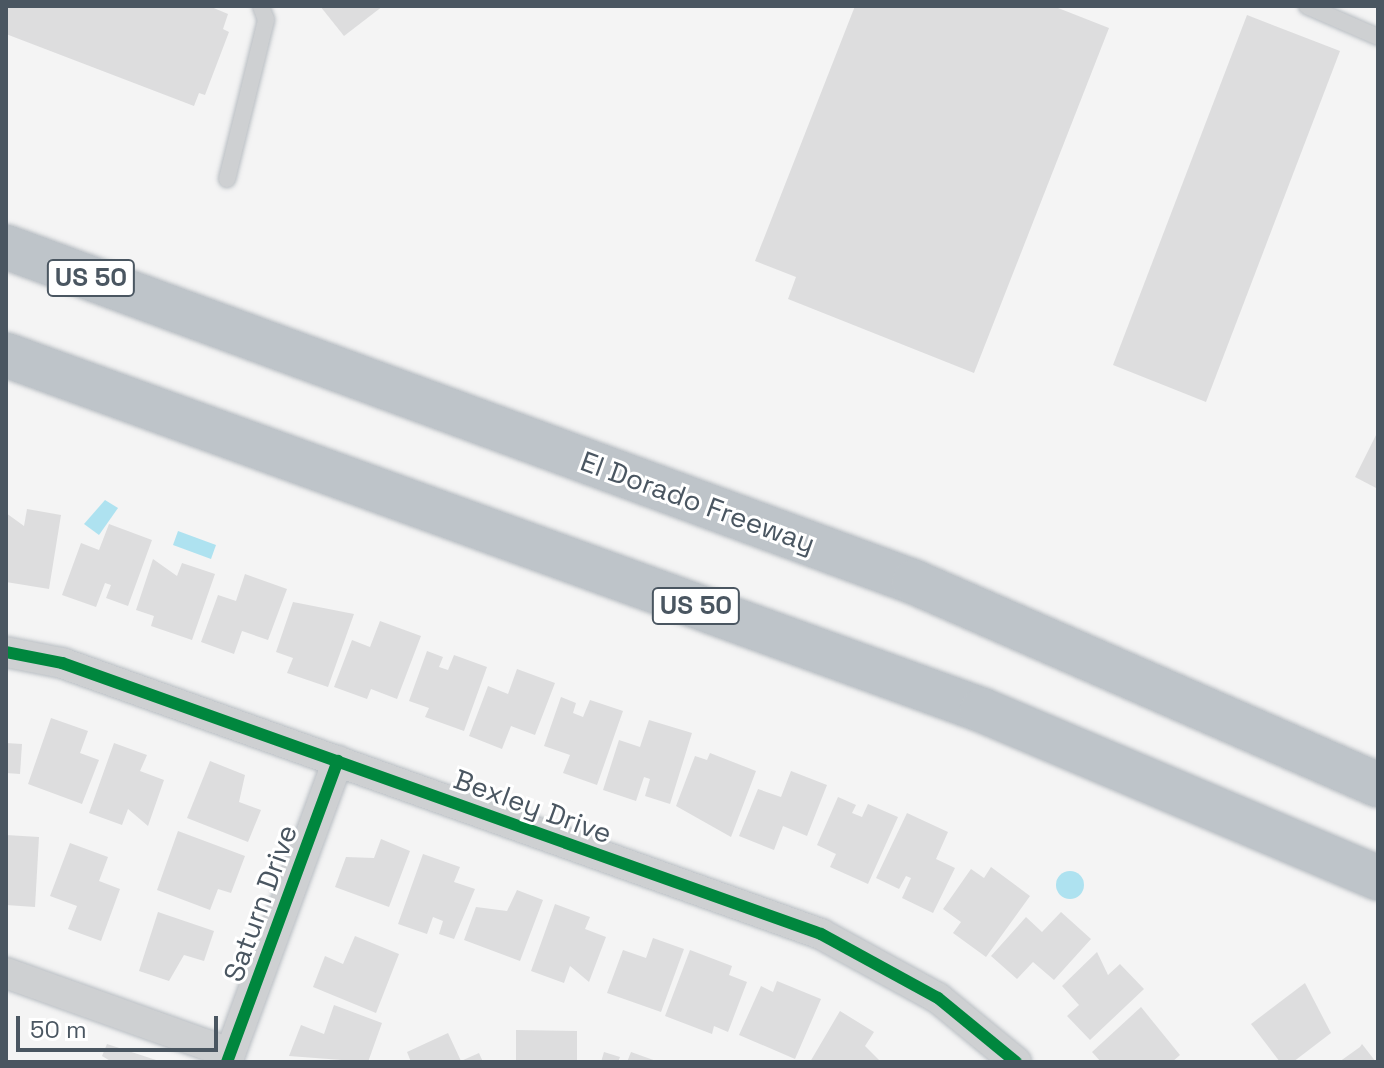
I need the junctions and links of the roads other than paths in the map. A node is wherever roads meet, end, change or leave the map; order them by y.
1 (261, 6) edge
2 (1307, 6) edge
3 (1378, 37) edge
4 (227, 179) dead end
5 (6, 247) edge
6 (6, 355) edge
7 (6, 652) edge
8 (338, 761) junction
9 (1378, 785) edge
10 (1378, 878) edge
11 (6, 973) edge
12 (228, 1057) edge
13 (1016, 1062) edge

1 - 4 lane
2 - 3 lane
5 - 9 highway, El Dorado Freeway / US 50
6 - 10 highway, US 50
7 - 8 street, Bexley Drive
8 - 12 street, Saturn Drive
8 - 13 street, Bexley Drive
11 - 12 street

